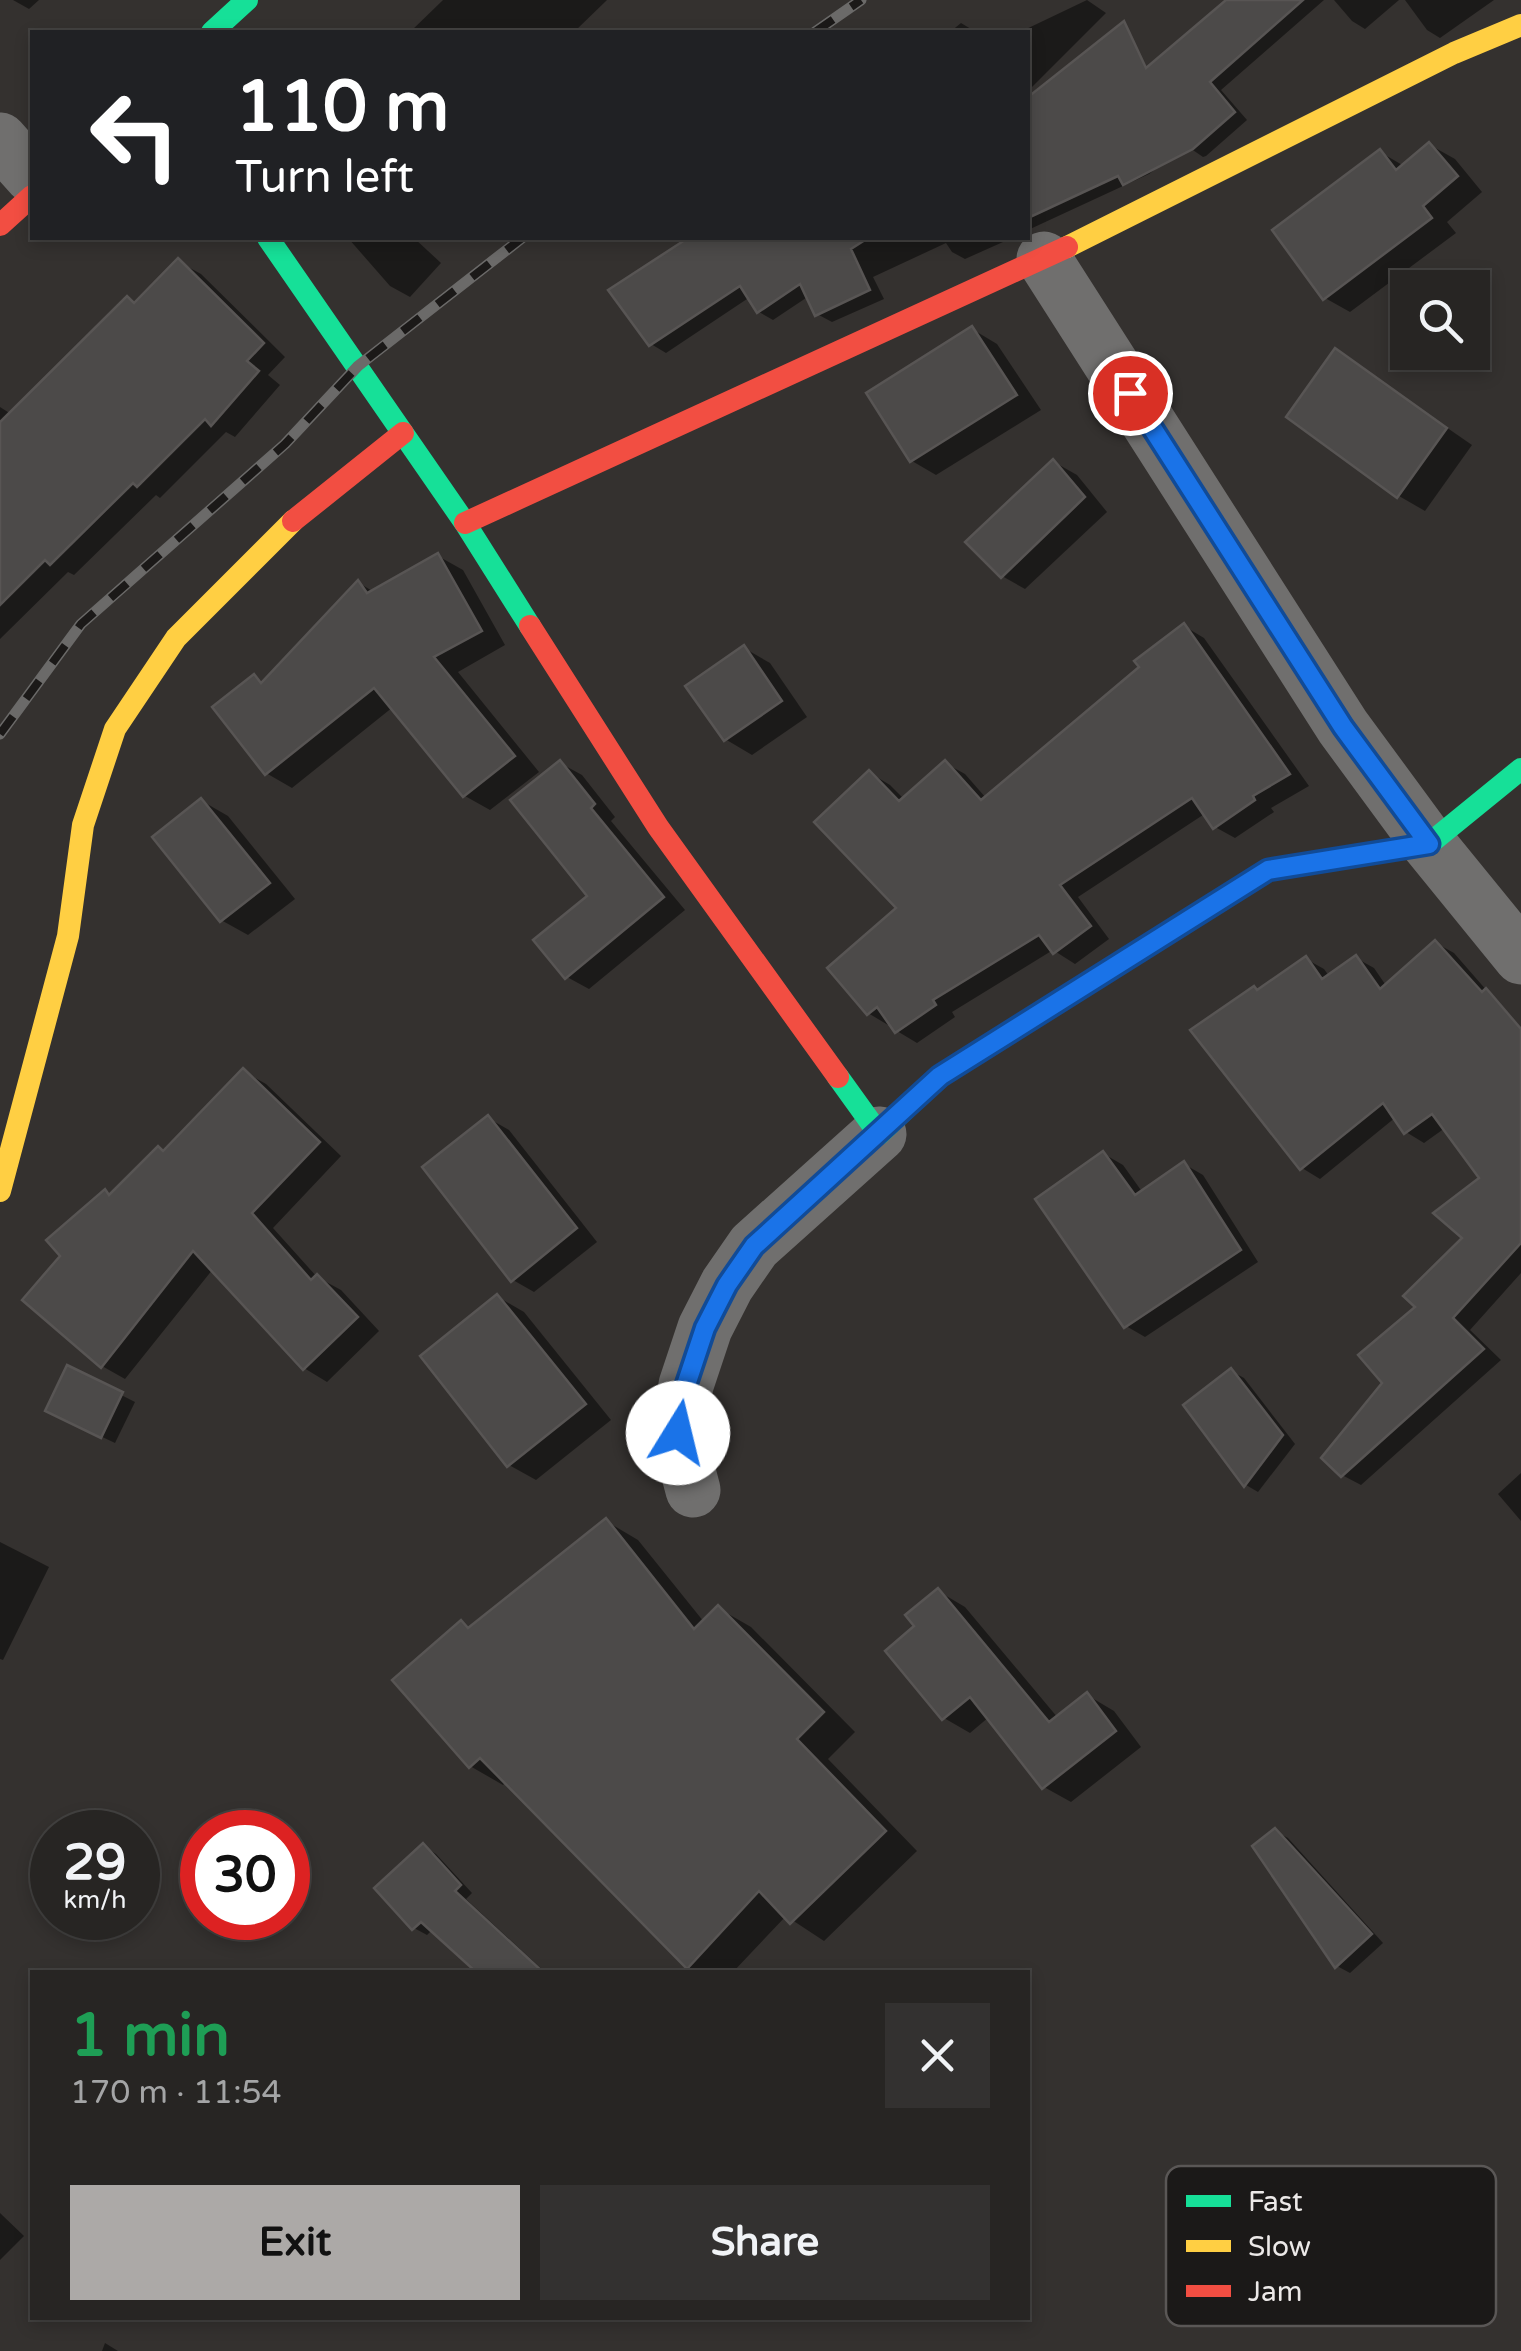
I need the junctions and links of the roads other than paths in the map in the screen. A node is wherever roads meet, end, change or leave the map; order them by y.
1 (248, 0) edge
2 (1521, 25) edge
3 (214, 30) edge
4 (0, 140) edge
5 (30, 174) edge
6 (30, 198) edge
7 (0, 225) edge
8 (269, 240) edge
9 (1044, 259) junction
10 (403, 433) junction
11 (465, 524) junction
12 (1521, 769) edge
13 (1429, 844) junction
14 (1521, 958) edge
15 (879, 1134) junction
16 (0, 1191) edge
17 (694, 1490) dead end

1 - 3 main road
2 - 9 main road
4 - 5 street
6 - 7 main road
8 - 10 main road
9 - 11 main road
9 - 13 street
10 - 11 main road
10 - 16 main road
11 - 15 main road
12 - 13 main road
13 - 14 street
13 - 15 main road
15 - 17 street

